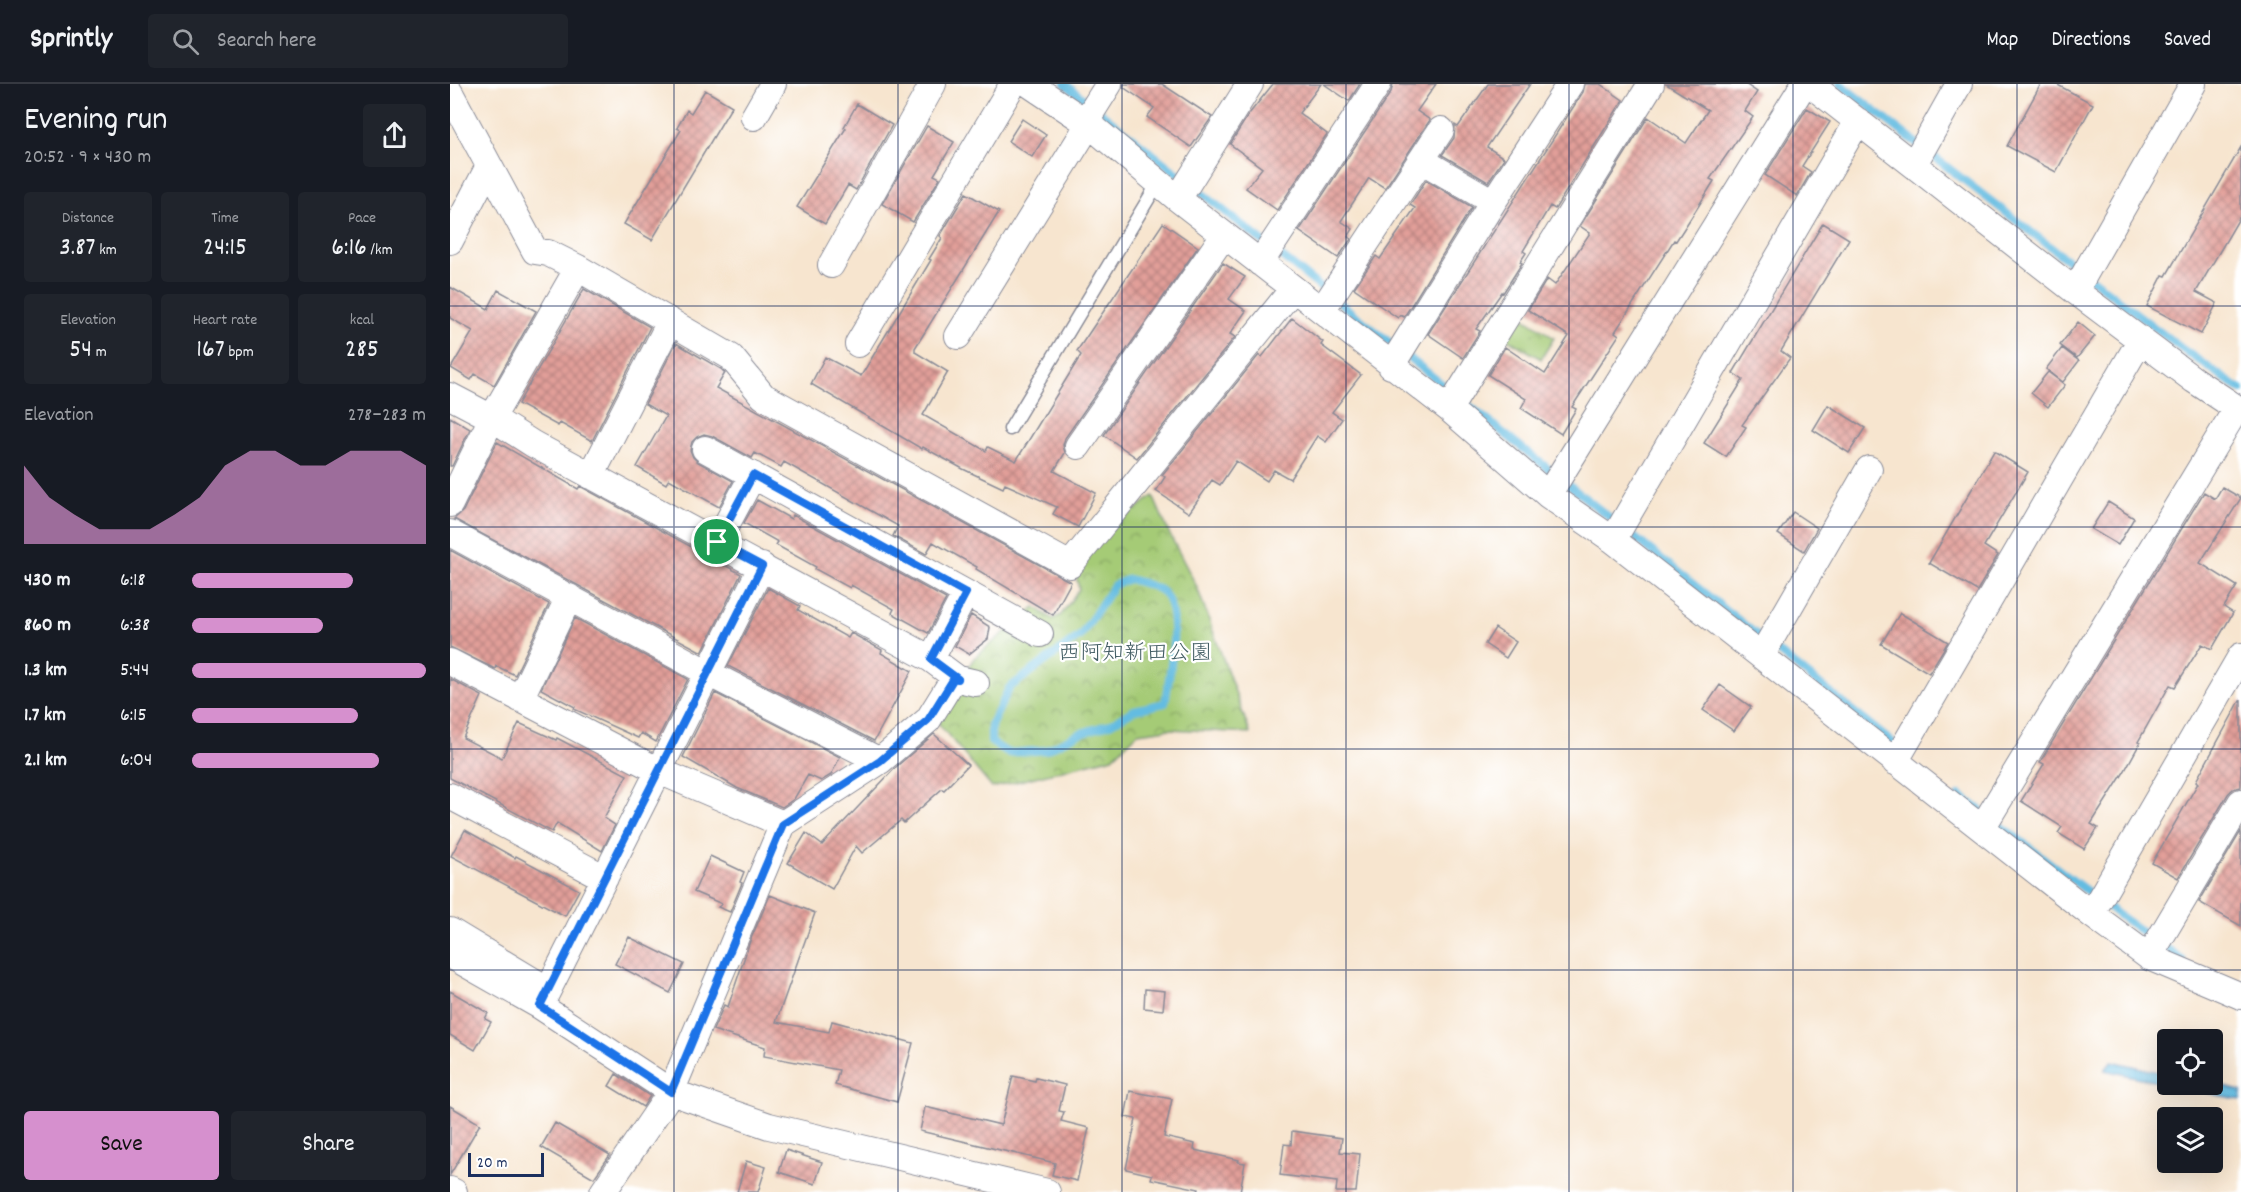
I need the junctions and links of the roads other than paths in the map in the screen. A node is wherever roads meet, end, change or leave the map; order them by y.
1 (773, 84) edge
2 (933, 84) edge
3 (1013, 84) edge
4 (1029, 84) edge
5 (1250, 84) edge
6 (1378, 84) edge
7 (1570, 84) edge
8 (1651, 84) edge
9 (1804, 84) edge
10 (1810, 84) edge
11 (1959, 84) edge
12 (2193, 84) edge
13 (450, 93) edge
14 (1098, 104) edge
15 (754, 117) dead end
16 (1858, 121) junction
17 (1441, 130) dead end
18 (1920, 154) junction
19 (1421, 160) junction
20 (489, 166) junction
21 (1158, 183) junction
22 (1178, 199) junction
23 (1493, 202) junction
24 (1224, 235) junction
25 (450, 241) edge
26 (1260, 262) junction
27 (831, 265) dead end
28 (578, 268) junction
29 (2081, 280) junction
30 (1293, 289) junction
31 (1322, 309) junction
32 (670, 322) junction
33 (958, 336) dead end
34 (2141, 339) junction
35 (858, 344) dead end
36 (1392, 365) junction
37 (450, 396) edge
38 (1449, 408) junction
39 (2239, 410) edge
40 (492, 418) junction
41 (1010, 429) dead end
42 (1078, 446) dead end
43 (705, 449) dead end
44 (1869, 469) dead end
45 (753, 475) junction
46 (591, 476) junction
47 (1549, 493) junction
48 (450, 504) edge
49 (450, 533) edge
50 (1613, 540) junction
51 (717, 542) junction
52 (762, 566) junction
53 (966, 593) junction
54 (569, 597) junction
55 (1041, 634) dead end
56 (1762, 656) junction
57 (2241, 656) edge
58 (931, 659) junction
59 (450, 662) edge
60 (708, 673) junction
61 (520, 699) junction
62 (880, 761) junction
63 (1895, 761) junction
64 (659, 771) junction
65 (450, 796) edge
66 (2241, 802) edge
67 (783, 824) junction
68 (1983, 827) junction
69 (605, 878) junction
70 (2091, 914) junction
71 (450, 931) edge
72 (450, 955) edge
73 (2150, 956) junction
74 (2241, 996) edge
75 (544, 998) junction
76 (671, 1092) junction
77 (450, 1190) edge
78 (454, 1192) edge
79 (603, 1192) edge
80 (1047, 1192) edge

1 - 15 street
2 - 27 street
3 - 35 street
4 - 14 street
5 - 22 street
6 - 26 street
7 - 23 street
8 - 38 street
9 - 47 street
10 - 16 street
11 - 18 street
12 - 29 street
13 - 20 street
14 - 21 street
14 - 33 street
16 - 18 street
16 - 50 street
17 - 19 street
18 - 29 street
19 - 23 street
19 - 31 street
20 - 25 street
20 - 28 street
21 - 22 street
21 - 41 lane
22 - 24 street
23 - 36 street
24 - 26 street
24 - 42 street
26 - 30 street
28 - 32 street
28 - 40 street
29 - 34 street
30 - 31 street
30 - 32 street
31 - 36 street
32 - 46 street
34 - 39 street
34 - 63 street
36 - 38 street
37 - 40 street
38 - 47 street
39 - 68 street
40 - 46 street
40 - 48 street
43 - 45 street
44 - 56 street
45 - 51 street
45 - 53 street
46 - 51 street
47 - 50 street
49 - 54 street
50 - 56 street
51 - 52 street
52 - 58 street
52 - 60 street
53 - 55 street
53 - 58 street
54 - 60 street
54 - 61 street
56 - 63 street
57 - 70 street
58 - 62 street
59 - 61 street
60 - 62 street
60 - 64 street
61 - 64 street
62 - 67 street
63 - 68 street
64 - 67 street
64 - 69 street
65 - 69 street
66 - 73 street
67 - 76 street
68 - 70 street
69 - 75 street
70 - 73 street
71 - 75 street
72 - 75 street
73 - 74 street
75 - 76 street
76 - 79 street
76 - 80 street
77 - 78 street

